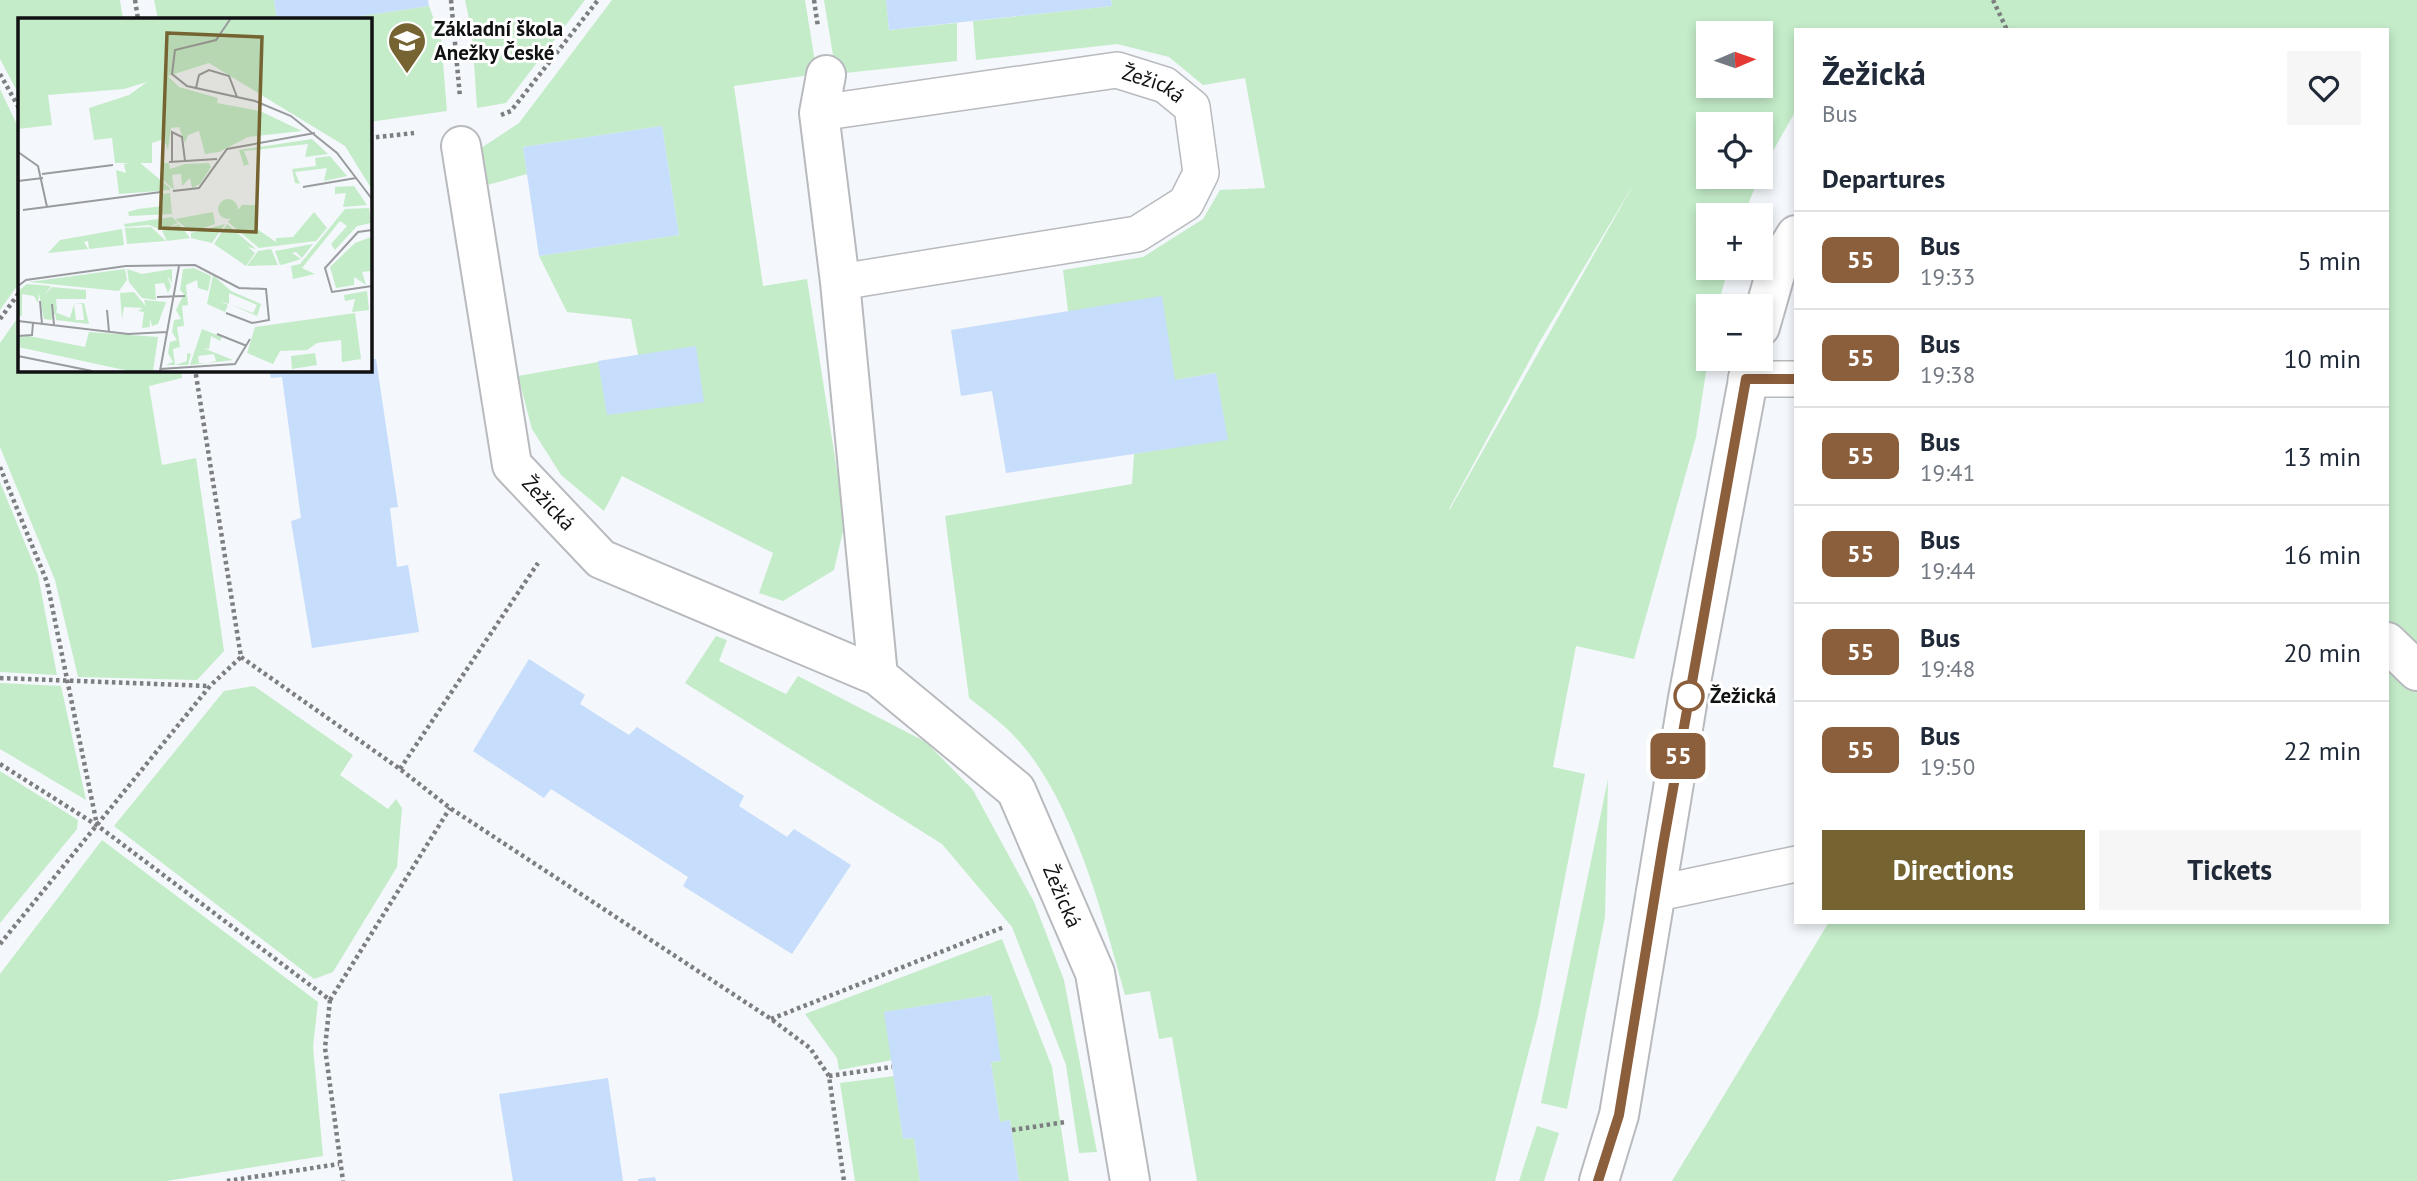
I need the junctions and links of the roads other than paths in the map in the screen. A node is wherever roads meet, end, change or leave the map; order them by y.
1 (826, 75) dead end
2 (819, 113) junction
3 (462, 136) road end
4 (1794, 238) edge
5 (840, 282) junction
6 (1769, 294) edge
7 (1749, 371) edge
8 (1758, 371) edge
9 (1794, 379) edge
10 (2389, 644) edge
11 (2417, 671) edge
12 (878, 676) junction
13 (1794, 864) edge
14 (1654, 894) junction
15 (1130, 1181) edge
16 (1598, 1181) edge

1 - 2 street
2 - 5 street
2 - 5 lane, Žežická
3 - 12 street, Žežická
4 - 6 street
5 - 12 street
7 - 14 street
8 - 9 lane
10 - 11 street
12 - 15 street, Žežická
13 - 14 lane
14 - 16 street

